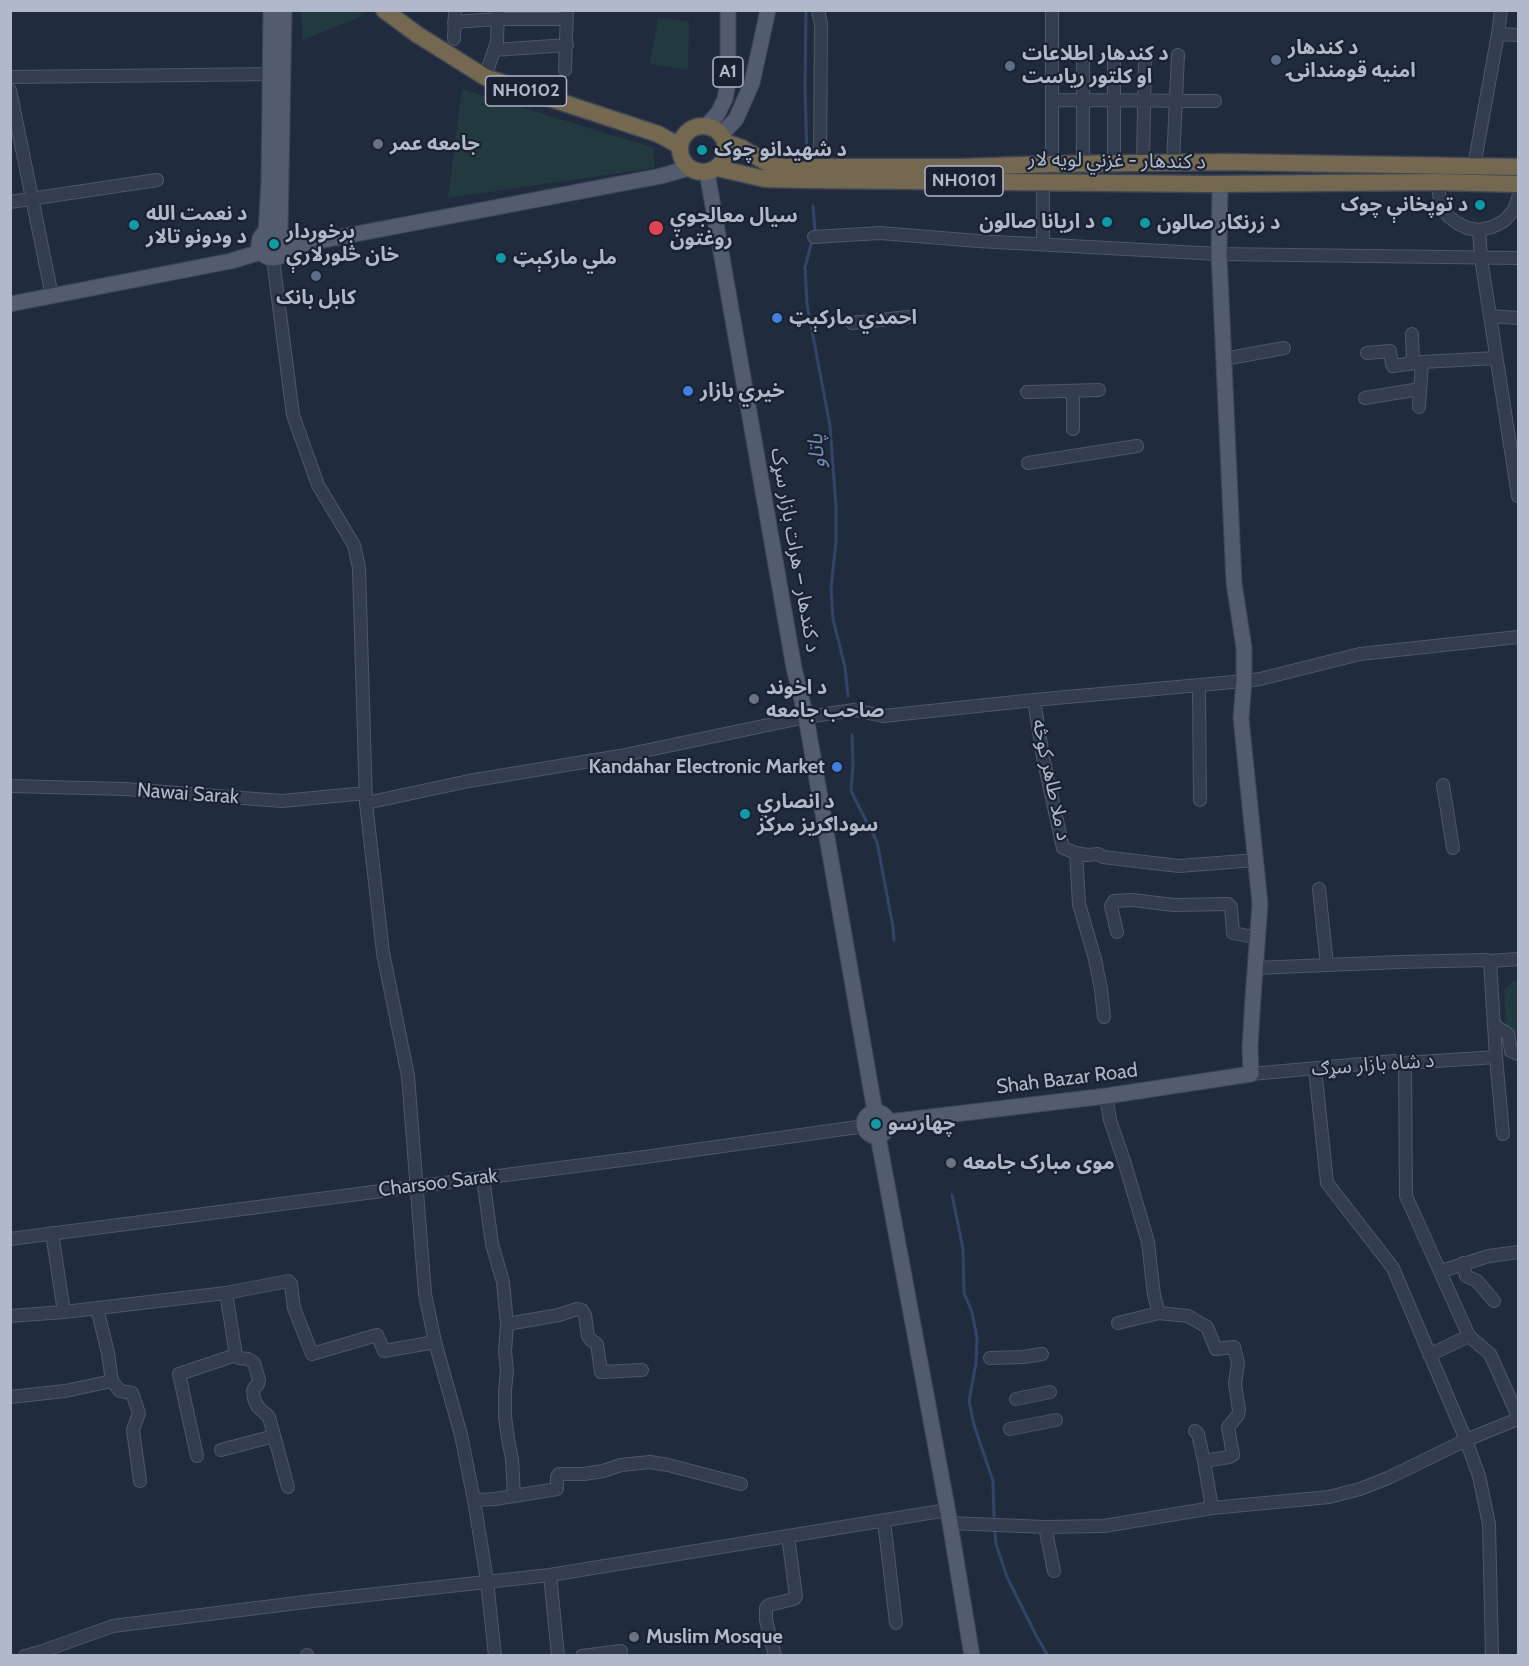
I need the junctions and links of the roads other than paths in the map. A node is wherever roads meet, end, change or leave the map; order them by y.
1 (271, 10) edge
2 (284, 10) edge
3 (384, 10) edge
4 (729, 10) edge
5 (768, 10) edge
6 (818, 10) edge
7 (1052, 10) edge
8 (1501, 10) edge
9 (497, 15) edge
10 (567, 15) edge
11 (454, 16) edge
12 (1498, 34) junction
13 (1518, 34) edge
14 (453, 39) dead end
15 (567, 45) junction
16 (494, 50) junction
17 (1178, 55) dead end
18 (1114, 56) dead end
19 (1083, 57) dead end
20 (1145, 57) dead end
21 (565, 70) dead end
22 (277, 74) junction
23 (10, 77) edge
24 (485, 77) junction
25 (10, 90) edge
26 (1053, 100) junction
27 (1083, 100) junction
28 (1114, 100) junction
29 (1144, 100) junction
30 (1176, 100) junction
31 (1215, 101) dead end
32 (706, 127) junction
33 (723, 139) junction
34 (680, 147) junction
35 (1083, 163) junction
36 (1114, 163) junction
37 (1143, 163) junction
38 (1173, 163) junction
39 (1052, 164) junction
40 (820, 166) junction
41 (1474, 166) junction
42 (1518, 167) edge
43 (689, 168) junction
44 (712, 170) junction
45 (158, 180) dead end
46 (1042, 181) junction
47 (1437, 182) junction
48 (1220, 183) junction
49 (1518, 184) edge
50 (1518, 189) edge
51 (32, 198) junction
52 (1518, 198) edge
53 (10, 202) edge
54 (1479, 230) junction
55 (273, 232) junction
56 (814, 237) dead end
57 (1043, 244) junction
58 (287, 247) junction
59 (1220, 254) junction
60 (267, 255) junction
61 (1481, 258) junction
62 (1518, 258) edge
63 (52, 296) junction
64 (10, 304) edge
65 (1490, 316) junction
66 (908, 317) dead end
67 (1518, 318) edge
68 (852, 323) dead end
69 (1412, 334) dead end
70 (1284, 348) dead end
71 (1367, 353) dead end
72 (1496, 358) junction
73 (1224, 359) junction
74 (1418, 363) junction
75 (1420, 389) junction
76 (1099, 390) dead end
77 (1027, 392) dead end
78 (1073, 392) junction
79 (1365, 398) dead end
80 (1419, 407) dead end
81 (1513, 426) edge
82 (1073, 429) dead end
83 (1137, 446) dead end
84 (1028, 463) dead end
85 (1518, 496) edge
86 (1518, 637) edge
87 (1244, 681) junction
88 (1199, 686) junction
89 (1034, 700) junction
90 (806, 717) junction
91 (1443, 785) dead end
92 (10, 786) edge
93 (366, 798) junction
94 (1200, 800) dead end
95 (1453, 848) dead end
96 (1076, 853) junction
97 (1257, 860) junction
98 (1319, 889) dead end
99 (1117, 932) dead end
100 (1258, 938) junction
101 (1518, 959) edge
102 (1490, 961) junction
103 (1327, 965) junction
104 (1255, 969) junction
105 (1104, 1017) dead end
106 (1497, 1027) dead end
107 (1518, 1054) edge
108 (1496, 1057) junction
109 (1405, 1063) junction
110 (1315, 1069) junction
111 (1251, 1074) junction
112 (1106, 1096) junction
113 (875, 1112) junction
114 (888, 1122) junction
115 (864, 1126) junction
116 (1503, 1134) dead end
117 (878, 1136) junction
118 (483, 1178) junction
119 (415, 1186) junction
120 (52, 1233) junction
121 (10, 1239) edge
122 (1518, 1252) edge
123 (1463, 1263) junction
124 (1441, 1271) junction
125 (226, 1293) junction
126 (1494, 1301) dead end
127 (97, 1308) junction
128 (64, 1312) junction
129 (1159, 1312) junction
130 (10, 1316) edge
131 (1118, 1323) dead end
132 (507, 1324) junction
133 (1469, 1336) junction
134 (435, 1342) junction
135 (236, 1354) junction
136 (1042, 1354) dead end
137 (1429, 1355) junction
138 (990, 1358) dead end
139 (642, 1370) dead end
140 (111, 1381) junction
141 (1050, 1392) dead end
142 (10, 1396) edge
143 (1016, 1399) dead end
144 (1518, 1418) edge
145 (1056, 1420) dead end
146 (1010, 1429) dead end
147 (1195, 1431) dead end
148 (274, 1436) junction
149 (1466, 1440) junction
150 (221, 1450) dead end
151 (197, 1456) dead end
152 (1204, 1461) junction
153 (140, 1481) dead end
154 (741, 1484) dead end
155 (288, 1487) dead end
156 (514, 1496) junction
157 (474, 1500) junction
158 (1212, 1508) junction
159 (949, 1516) junction
160 (884, 1521) junction
161 (1045, 1527) junction
162 (788, 1536) junction
163 (1054, 1571) dead end
164 (550, 1575) junction
165 (487, 1581) junction
166 (896, 1623) dead end
167 (621, 1651) dead end
168 (25, 1656) edge
169 (495, 1656) edge
170 (558, 1656) edge
171 (582, 1656) edge
172 (775, 1656) edge
173 (972, 1656) edge
174 (1492, 1656) edge

1 - 22 main road
2 - 22 main road
3 - 24 highway, NH0102
4 - 32 main road, A1
5 - 33 main road
6 - 40 street
7 - 26 street
8 - 12 street
9 - 10 street
9 - 11 street
9 - 16 street
10 - 15 street
11 - 14 street
12 - 13 street
12 - 41 street
15 - 16 street
15 - 21 street
16 - 24 street
17 - 30 street
18 - 28 street
19 - 27 street
20 - 29 street
22 - 23 street
22 - 55 main road
24 - 34 highway, NH0102
25 - 51 street
26 - 27 street
26 - 39 street
27 - 28 street
27 - 35 street
28 - 29 street
28 - 36 street
29 - 30 street
29 - 37 street
30 - 31 street
30 - 38 street
32 - 33 highway
32 - 34 highway
33 - 40 highway, د کندهار - غزني لويه لار / NH0101
33 - 44 highway
34 - 43 highway
35 - 36 highway, د کندهار - غزني لويه لار / NH0101
35 - 39 highway, د کندهار - غزني لويه لار / NH0101
36 - 37 highway, د کندهار - غزني لويه لار / NH0101
37 - 38 highway, د کندهار - غزني لويه لار / NH0101
38 - 41 highway, د کندهار - غزني لويه لار / NH0101
39 - 40 highway, د کندهار - غزني لويه لار / NH0101
41 - 42 highway, د کندهار - غزني لويه لار / NH0101
43 - 44 highway
43 - 58 main road
44 - 46 highway, د کندهار - غزني لويه لار / NH0101
44 - 90 main road, د کندهار – هرات بازار سړک
45 - 51 street
46 - 48 highway, د کندهار - غزني لويه لار / NH0101
46 - 57 street
47 - 48 highway, د کندهار - غزني لويه لار / NH0101
47 - 49 highway, د کندهار - غزني لويه لار / NH0101
47 - 54 street
48 - 59 main road
49 - 50 street
51 - 53 street
51 - 63 street
52 - 54 street
54 - 61 street
55 - 58 main road
55 - 60 main road
56 - 57 street
57 - 59 street
58 - 60 main road
59 - 61 street
59 - 73 main road
60 - 63 main road
60 - 93 street
61 - 62 street
61 - 65 street
63 - 64 main road
65 - 67 street
65 - 72 street
66 - 68 street
69 - 74 street
70 - 73 street
71 - 74 street
72 - 74 street
72 - 81 street
73 - 87 main road
74 - 75 street
75 - 79 street
75 - 80 street
76 - 78 street
77 - 78 street
78 - 82 street
81 - 85 street
83 - 84 street
86 - 87 street, Nawai Sarak
87 - 88 street, Nawai Sarak
87 - 97 main road
88 - 89 street, Nawai Sarak
88 - 94 street
89 - 90 street, Nawai Sarak
89 - 96 street, د ملا طاهر کوڅه
90 - 93 street, Nawai Sarak
90 - 113 main road, د کندهار – هرات بازار سړک
91 - 95 street
92 - 93 street, Nawai Sarak
93 - 119 street
96 - 97 street
96 - 105 street
97 - 100 main road
98 - 103 street
99 - 100 street
100 - 104 main road
101 - 102 street
102 - 103 street
102 - 108 street
103 - 104 street
104 - 111 main road
106 - 107 street
108 - 109 street, د شاه بازار سړګ
108 - 116 street
109 - 110 street, د شاه بازار سړګ
109 - 124 street
110 - 111 street, د شاه بازار سړګ
110 - 137 street
111 - 112 main road, Shah Bazar Road
112 - 114 main road, Shah Bazar Road
112 - 129 street
113 - 114 main road
113 - 115 main road
114 - 117 main road
115 - 117 main road
115 - 118 street, Charsoo Sarak
117 - 159 main road
118 - 119 street, Charsoo Sarak
118 - 132 street
119 - 120 street, Charsoo Sarak
119 - 134 street
120 - 121 street, Charsoo Sarak
120 - 128 street
122 - 123 street
123 - 124 street
123 - 126 street
124 - 133 street
125 - 127 street
125 - 134 street
125 - 135 street
127 - 128 street
127 - 140 street
128 - 130 street
129 - 131 street
129 - 152 street
132 - 139 street
132 - 156 street
133 - 137 street
133 - 144 street
134 - 157 street
135 - 148 street
135 - 151 street
136 - 138 street
137 - 149 street
140 - 142 street
140 - 153 street
141 - 143 street
144 - 149 street
145 - 146 street
147 - 152 street
148 - 150 street
148 - 155 street
149 - 158 street
149 - 174 street
152 - 158 street
154 - 156 street
156 - 157 street
157 - 165 street
158 - 161 street
159 - 160 street
159 - 161 street
159 - 173 main road
160 - 162 street
160 - 166 street
161 - 163 street
162 - 164 street
162 - 172 street
164 - 165 street
164 - 170 street
165 - 168 street
165 - 169 street
167 - 171 street

